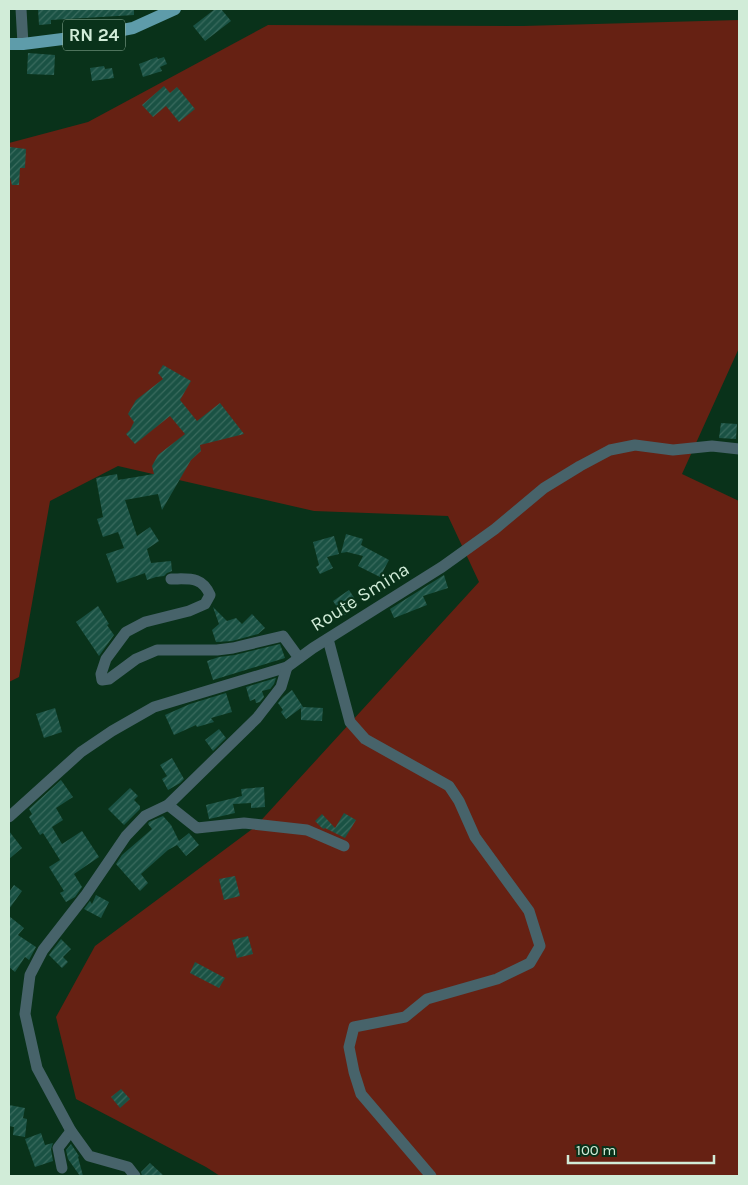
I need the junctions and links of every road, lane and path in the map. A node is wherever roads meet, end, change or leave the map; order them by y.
1 (21, 9) edge
2 (175, 9) edge
3 (9, 44) edge
4 (23, 44) junction
5 (739, 449) edge
6 (171, 578) dead end
7 (328, 639) junction
8 (299, 658) junction
9 (287, 667) junction
10 (168, 805) junction
11 (9, 817) edge
12 (344, 846) dead end
13 (71, 1131) junction
14 (62, 1168) dead end
15 (135, 1176) edge
16 (431, 1176) edge

1 - 4 street
2 - 4 main road, RN 24
3 - 4 main road, RN 24
5 - 7 street, Route Smina
6 - 8 street
7 - 8 street, Route Smina
7 - 16 street
8 - 9 street, Route Smina
9 - 10 street
9 - 11 street, Route Smina
10 - 12 street
10 - 13 street
13 - 14 street
13 - 15 street

